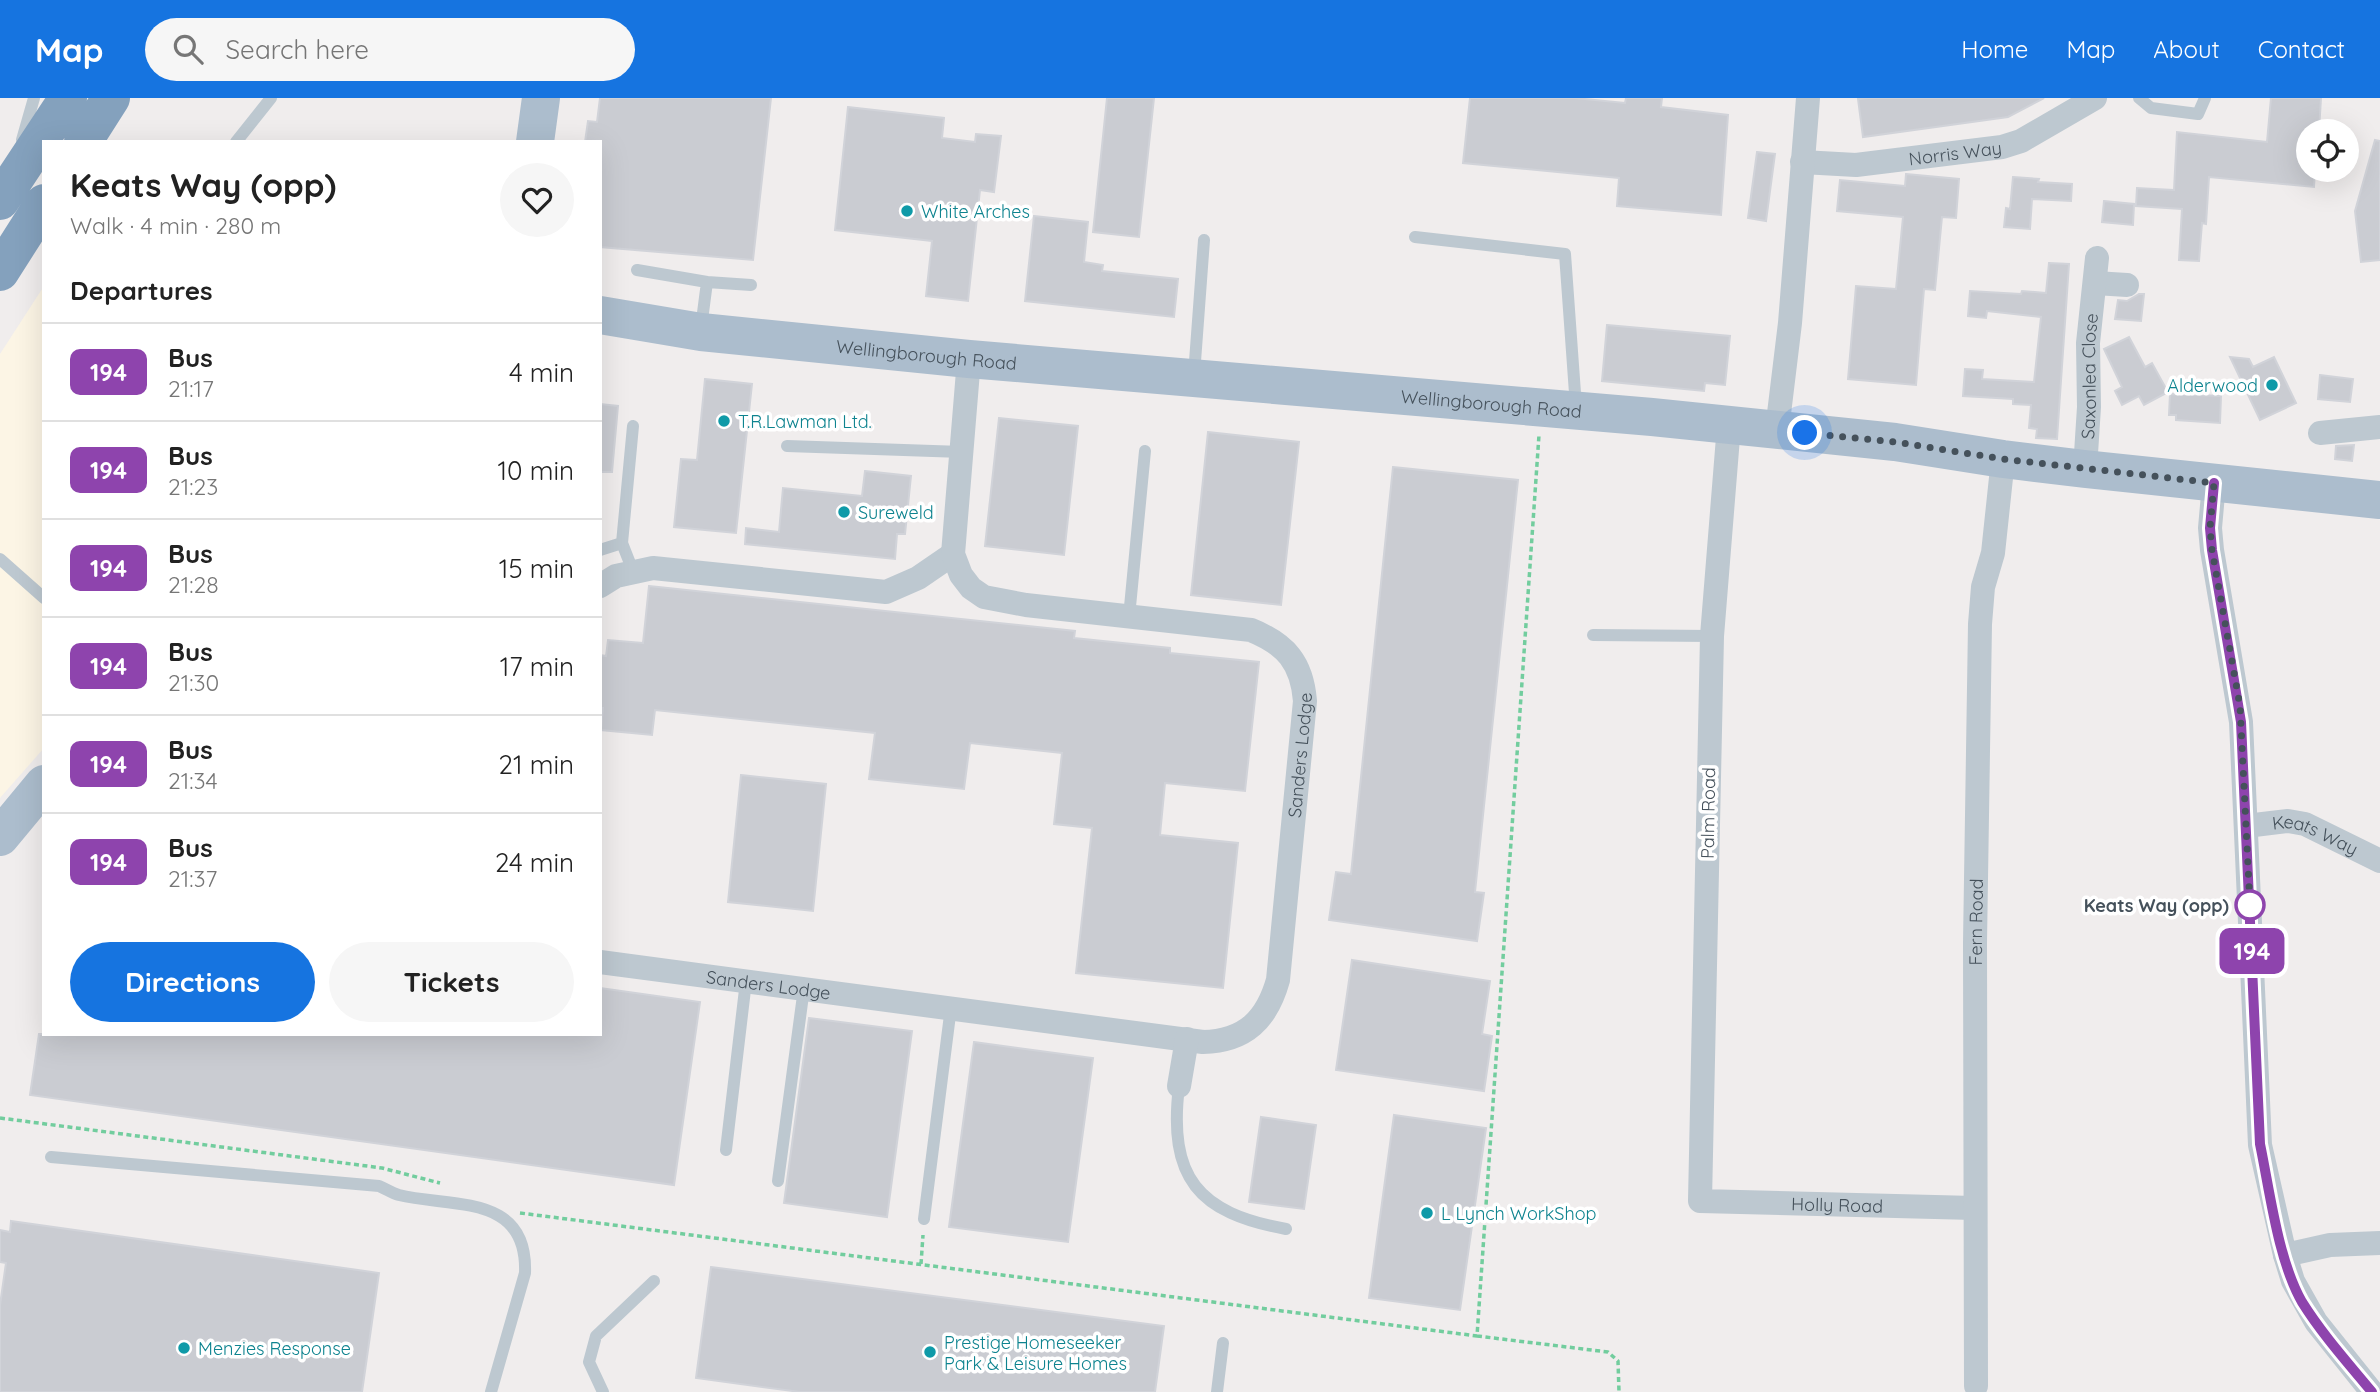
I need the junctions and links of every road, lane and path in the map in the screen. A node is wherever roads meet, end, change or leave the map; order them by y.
1 (34, 98) edge
2 (68, 98) edge
3 (111, 98) edge
4 (271, 98) edge
5 (541, 98) edge
6 (1808, 98) edge
7 (2095, 98) edge
8 (2139, 98) edge
9 (2205, 98) edge
10 (84, 140) edge
11 (238, 140) edge
12 (535, 140) edge
13 (1802, 162) junction
14 (4, 194) edge
15 (42, 206) edge
16 (1415, 237) dead end
17 (1204, 240) dead end
18 (2097, 258) dead end
19 (638, 270) dead end
20 (0, 272) edge
21 (707, 282) junction
22 (2095, 283) junction
23 (751, 285) dead end
24 (2127, 285) dead end
25 (602, 315) edge
26 (701, 331) junction
27 (970, 359) junction
28 (1193, 378) junction
29 (1559, 410) junction
30 (1729, 425) junction
31 (633, 426) dead end
32 (2380, 427) edge
33 (1777, 430) junction
34 (2320, 433) dead end
35 (787, 446) dead end
36 (1145, 451) dead end
37 (962, 452) junction
38 (2003, 459) junction
39 (2085, 469) junction
40 (2214, 483) junction
41 (2380, 500) edge
42 (622, 543) junction
43 (602, 549) edge
44 (953, 554) junction
45 (0, 559) edge
46 (633, 571) junction
47 (602, 585) edge
48 (42, 596) edge
49 (1129, 617) junction
50 (1593, 635) dead end
51 (1712, 636) junction
52 (42, 786) edge
53 (2246, 826) junction
54 (0, 837) edge
55 (2380, 862) edge
56 (602, 962) edge
57 (746, 981) junction
58 (804, 988) junction
59 (951, 1007) junction
60 (1187, 1040) junction
61 (1179, 1086) joint
62 (0, 1118) edge
63 (726, 1150) dead end
64 (51, 1157) dead end
65 (778, 1181) dead end
66 (441, 1184) dead end
67 (1700, 1201) joint
68 (1974, 1208) junction
69 (497, 1213) junction
70 (924, 1219) joint
71 (1286, 1229) dead end
72 (2380, 1243) edge
73 (2285, 1255) junction
74 (921, 1264) junction
75 (654, 1281) dead end
76 (1477, 1336) junction
77 (1223, 1343) dead end
78 (1976, 1386) dead end
79 (491, 1392) edge
80 (603, 1392) edge
81 (1217, 1392) edge
82 (1619, 1392) edge
83 (2372, 1392) edge

1 - 14 lane
2 - 14 highway
3 - 10 highway
4 - 11 lane
5 - 12 main road
6 - 13 street
7 - 13 street, Norris Way
8 - 9 lane
13 - 33 street
15 - 20 highway
16 - 29 lane
17 - 28 lane
18 - 22 street, Saxonlea Close
19 - 21 lane
21 - 23 lane
21 - 26 lane
22 - 24 street
22 - 39 street, Saxonlea Close
25 - 26 main road, Wellingborough Road
26 - 27 main road, Wellingborough Road
27 - 28 main road, Wellingborough Road
27 - 37 street
28 - 29 main road, Wellingborough Road
29 - 30 main road, Wellingborough Road
29 - 76 path
30 - 33 main road, Wellingborough Road
30 - 51 street, Palm Road
31 - 42 lane
32 - 34 street
33 - 38 main road, Wellingborough Road
35 - 37 lane
36 - 49 lane
37 - 44 street
38 - 39 main road, Wellingborough Road
38 - 68 street, Fern Road
39 - 40 main road, Wellingborough Road
40 - 41 main road, Wellingborough Road
40 - 53 street
42 - 43 lane
42 - 46 lane
44 - 46 street
44 - 49 street, Sanders Lodge
45 - 48 lane
46 - 47 street
49 - 60 street, Sanders Lodge
50 - 51 lane
51 - 67 street, Palm Road
52 - 54 main road
53 - 55 street, Keats Way
53 - 73 street
56 - 57 street, Sanders Lodge
57 - 58 street, Sanders Lodge
57 - 63 lane
58 - 59 street, Sanders Lodge
58 - 65 lane
59 - 60 street, Sanders Lodge
59 - 70 lane
60 - 61 street
61 - 71 lane
62 - 66 path
64 - 69 lane
67 - 68 street, Holly Road
68 - 78 street, Fern Road
69 - 74 path
69 - 79 lane
70 - 74 path
72 - 73 street
73 - 83 street
74 - 76 path
75 - 80 lane
76 - 82 path
77 - 81 lane

